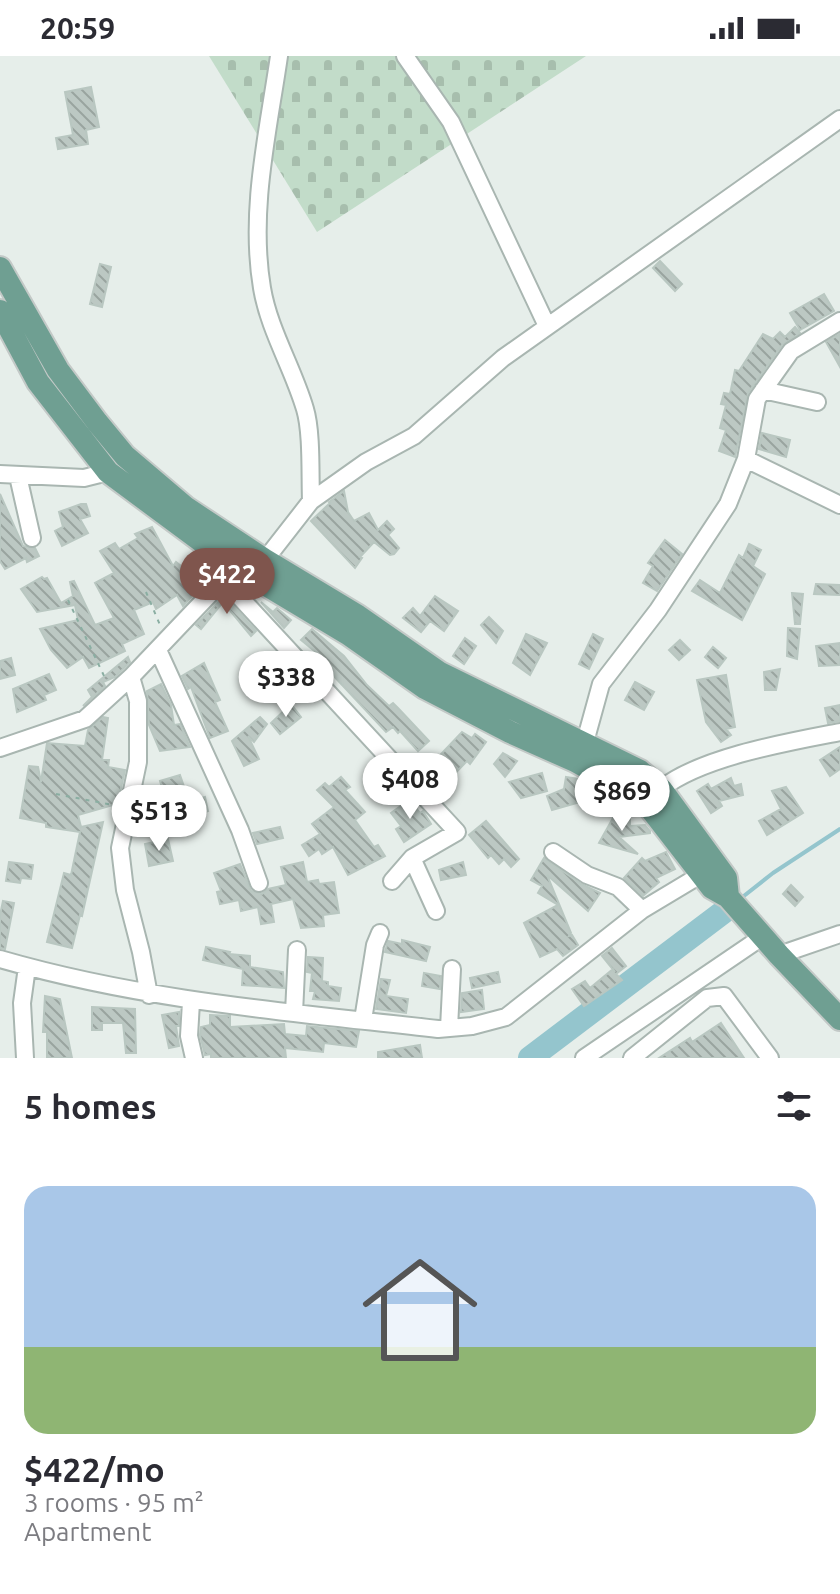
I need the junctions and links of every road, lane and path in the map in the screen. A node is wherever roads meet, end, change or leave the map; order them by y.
1 (279, 56) edge
2 (405, 56) edge
3 (840, 119) edge
4 (0, 268) edge
5 (0, 311) edge
6 (840, 321) edge
7 (547, 326) junction
8 (763, 390) junction
9 (817, 402) dead end
10 (746, 459) junction
11 (108, 472) junction
12 (0, 474) edge
13 (18, 476) junction
14 (311, 501) junction
15 (840, 505) edge
16 (32, 538) dead end
17 (265, 560) junction
18 (230, 573) junction
19 (146, 592) dead end
20 (68, 600) dead end
21 (163, 645) junction
22 (131, 677) junction
23 (113, 694) junction
24 (840, 732) edge
25 (585, 742) junction
26 (0, 748) edge
27 (661, 789) junction
28 (56, 794) dead end
29 (126, 808) junction
30 (553, 852) dead end
31 (412, 858) junction
32 (702, 874) junction
33 (392, 881) dead end
34 (259, 883) dead end
35 (728, 897) junction
36 (642, 910) junction
37 (436, 911) dead end
38 (380, 933) dead end
39 (840, 934) edge
40 (762, 937) junction
41 (297, 950) dead end
42 (779, 955) junction
43 (0, 959) edge
44 (27, 967) junction
45 (452, 969) dead end
46 (149, 995) junction
47 (191, 1002) junction
48 (294, 1013) junction
49 (840, 1019) edge
50 (363, 1020) junction
51 (449, 1028) junction
52 (25, 1058) edge
53 (194, 1058) edge
54 (584, 1058) edge
55 (632, 1058) edge
56 (770, 1058) edge

1 - 14 street
2 - 7 street
3 - 7 street
4 - 17 main road
5 - 11 main road
6 - 8 street
7 - 14 street
8 - 9 street
8 - 10 street
10 - 15 street
10 - 25 street
11 - 13 street
11 - 18 main road
12 - 13 street
13 - 16 street
14 - 17 street
17 - 25 main road
18 - 21 street
18 - 31 street
18 - 32 main road
19 - 21 path
20 - 23 path
21 - 22 street
21 - 34 street
22 - 23 street
22 - 29 street
23 - 26 street
24 - 27 street
25 - 27 main road
27 - 35 main road
28 - 29 path
29 - 46 street
30 - 36 street
31 - 33 street
31 - 37 street
32 - 35 main road
32 - 36 street
35 - 40 main road
36 - 51 street
38 - 50 street
39 - 42 street
40 - 42 main road
40 - 54 street
41 - 48 street
42 - 49 main road
43 - 44 street
44 - 46 street
44 - 52 street
45 - 51 street
46 - 47 street
47 - 48 street
47 - 53 street
48 - 50 street
50 - 51 street
55 - 56 street

